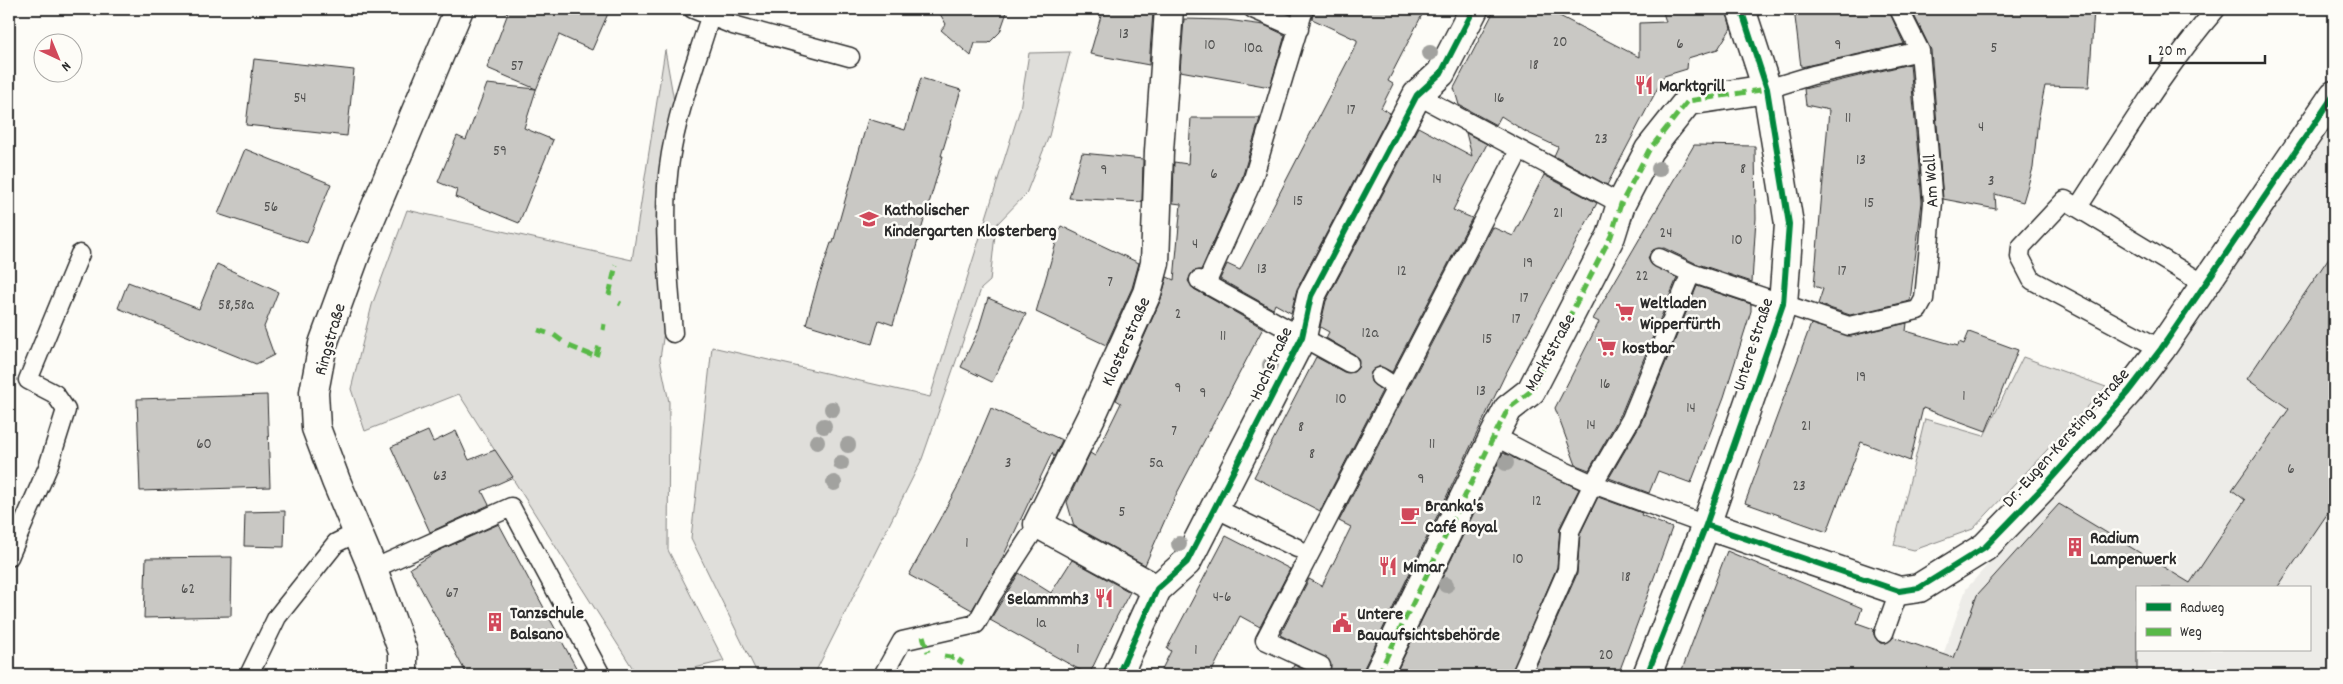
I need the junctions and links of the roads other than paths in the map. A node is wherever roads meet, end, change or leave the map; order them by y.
1 (459, 9) edge
2 (693, 9) edge
3 (1169, 9) edge
4 (1253, 9) edge
5 (1304, 9) edge
6 (1474, 9) edge
7 (1741, 9) edge
8 (1899, 9) edge
9 (2216, 9) edge
10 (710, 17) junction
11 (1299, 29) junction
12 (1920, 51) junction
13 (850, 57) dead end
14 (1766, 89) junction
15 (2334, 95) edge
16 (1417, 96) junction
17 (1519, 151) junction
18 (1621, 204) junction
19 (2078, 208) junction
20 (80, 254) dead end
21 (1659, 258) dead end
22 (1691, 273) junction
23 (2204, 284) junction
24 (1783, 304) junction
25 (673, 333) dead end
26 (1302, 337) junction
27 (2161, 349) junction
28 (1350, 363) dead end
29 (1380, 377) dead end
30 (1397, 388) junction
31 (1494, 436) junction
32 (1593, 484) junction
33 (1215, 508) junction
34 (1038, 524) junction
35 (1706, 525) junction
36 (358, 532) junction
37 (1297, 548) dead end
38 (9, 557) edge
39 (373, 569) junction
40 (1157, 589) junction
41 (1899, 591) junction
42 (1884, 633) dead end
43 (1321, 666) dead end
44 (249, 675) edge
45 (403, 675) edge
46 (601, 675) edge
47 (883, 675) edge
48 (1118, 675) edge
49 (1378, 675) edge
50 (1521, 675) edge
51 (1647, 675) edge

1 - 36 street, Ringstraße
2 - 10 lane
3 - 34 street, Klosterstraße
4 - 11 lane
5 - 11 lane
6 - 16 street, Hochstraße
7 - 14 street, Untere Straße
8 - 12 lane, Am Wall
9 - 19 lane
10 - 13 lane
10 - 25 lane
11 - 26 lane
12 - 14 lane
12 - 24 lane, Am Wall
14 - 18 street, Marktstraße
14 - 24 street, Untere Straße
15 - 23 street, Dr.-Eugen-Kersting-Straße
16 - 17 lane
16 - 26 street, Hochstraße
17 - 18 lane
17 - 30 lane
18 - 31 street, Marktstraße
19 - 23 lane
19 - 27 lane
20 - 38 lane
21 - 22 lane
22 - 24 lane
22 - 32 lane
23 - 27 street, Dr.-Eugen-Kersting-Straße
24 - 35 street, Untere Straße
26 - 28 lane
26 - 33 street, Hochstraße
27 - 41 street, Dr.-Eugen-Kersting-Straße
29 - 30 lane
30 - 43 lane
31 - 32 lane
31 - 49 street, Marktstraße
32 - 35 lane
32 - 50 lane
33 - 37 lane
33 - 40 street, Hochstraße
34 - 40 street
34 - 47 lane
35 - 41 street
35 - 51 street, Untere Straße
36 - 39 street, Ringstraße
36 - 44 lane
39 - 45 street, Ringstraße
39 - 46 lane
40 - 48 street, Hochstraße
41 - 42 lane

